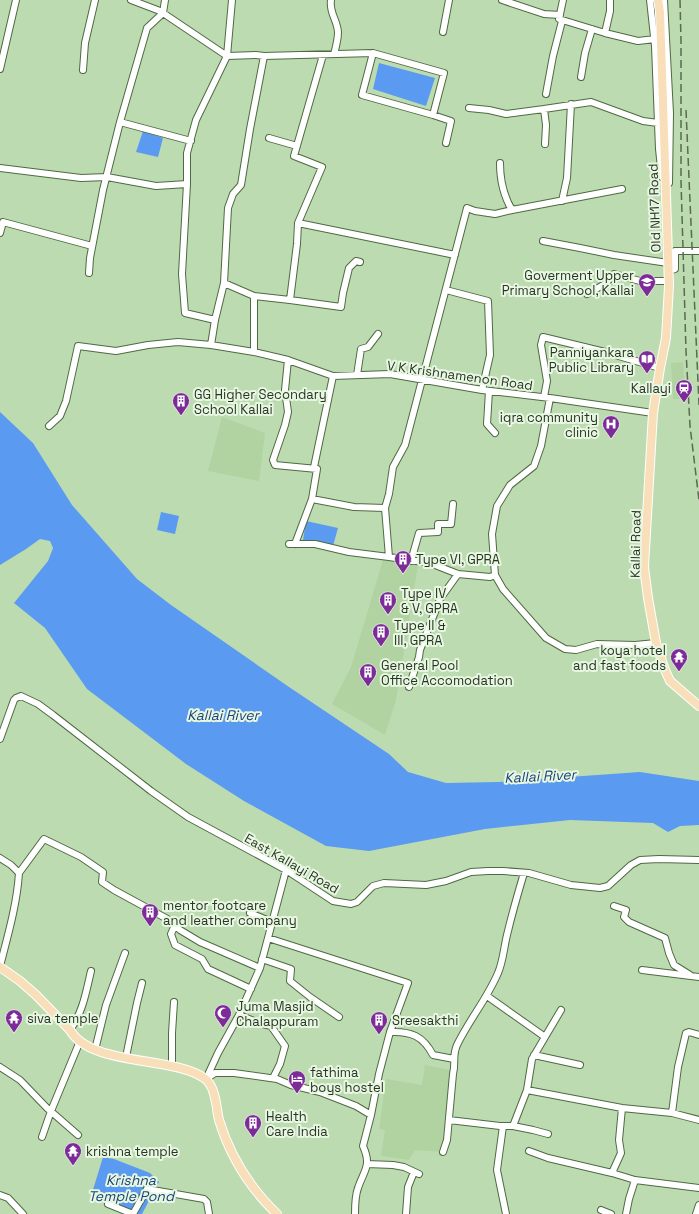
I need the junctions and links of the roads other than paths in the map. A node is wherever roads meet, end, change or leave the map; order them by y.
1 (16, 0) edge
2 (95, 0) edge
3 (131, 0) edge
4 (165, 0) edge
5 (232, 0) edge
6 (331, 0) edge
7 (449, 0) edge
8 (502, 0) edge
9 (563, 0) edge
10 (610, 0) edge
11 (650, 0) edge
12 (658, 0) edge
13 (664, 0) edge
14 (163, 13) junction
15 (561, 18) junction
16 (592, 29) junction
17 (443, 32) dead end
18 (605, 33) junction
19 (655, 39) junction
20 (372, 53) junction
21 (334, 54) junction
22 (323, 55) junction
23 (2, 56) edge
24 (227, 56) junction
25 (264, 56) junction
26 (0, 69) edge
27 (83, 70) dead end
28 (581, 77) dead end
29 (546, 94) dead end
30 (571, 104) junction
31 (469, 108) dead end
32 (544, 109) junction
33 (433, 115) junction
34 (120, 122) junction
35 (658, 123) junction
36 (269, 138) dead end
37 (191, 141) junction
38 (446, 143) dead end
39 (545, 144) dead end
40 (297, 146) junction
41 (500, 163) dead end
42 (0, 168) edge
43 (107, 177) junction
44 (187, 184) junction
45 (622, 189) dead end
46 (562, 200) junction
47 (665, 202) junction
48 (512, 210) junction
49 (298, 223) junction
50 (0, 233) edge
51 (544, 241) dead end
52 (92, 246) junction
53 (699, 251) edge
54 (455, 255) junction
55 (360, 262) dead end
56 (668, 263) junction
57 (668, 271) junction
58 (89, 273) dead end
59 (668, 281) junction
60 (224, 284) junction
61 (446, 290) junction
62 (587, 294) dead end
63 (254, 296) junction
64 (290, 300) junction
65 (215, 320) junction
66 (378, 334) dead end
67 (211, 345) junction
68 (254, 352) junction
69 (288, 360) junction
70 (660, 368) junction
71 (357, 375) junction
72 (333, 376) junction
73 (421, 380) junction
74 (482, 390) junction
75 (489, 391) junction
76 (547, 397) junction
77 (653, 414) junction
78 (50, 426) dead end
79 (495, 433) dead end
80 (314, 468) junction
81 (312, 499) junction
82 (453, 504) dead end
83 (385, 508) junction
84 (389, 558) junction
85 (411, 561) junction
86 (458, 574) junction
87 (495, 575) junction
88 (656, 643) junction
89 (409, 687) dead end
90 (699, 706) edge
91 (0, 740) edge
92 (0, 858) edge
93 (699, 860) edge
94 (286, 870) junction
95 (18, 873) junction
96 (524, 873) junction
97 (614, 906) dead end
98 (250, 913) dead end
99 (272, 922) junction
100 (175, 925) junction
101 (268, 938) junction
102 (125, 953) dead end
103 (262, 959) junction
104 (0, 967) edge
105 (260, 968) junction
106 (642, 970) dead end
107 (92, 971) dead end
108 (690, 975) junction
109 (699, 977) edge
110 (142, 983) dead end
111 (251, 989) junction
112 (487, 996) junction
113 (174, 1002) dead end
114 (561, 1010) dead end
115 (239, 1015) junction
116 (339, 1017) dead end
117 (70, 1030) junction
118 (390, 1032) junction
119 (699, 1035) edge
120 (545, 1037) junction
121 (80, 1041) junction
122 (95, 1050) junction
123 (534, 1055) junction
124 (126, 1058) junction
125 (454, 1059) junction
126 (580, 1065) dead end
127 (0, 1067) edge
128 (172, 1067) junction
129 (273, 1078) junction
130 (206, 1079) junction
131 (527, 1090) junction
132 (622, 1108) junction
133 (51, 1111) junction
134 (672, 1114) junction
135 (371, 1115) junction
136 (449, 1120) junction
137 (699, 1120) edge
138 (503, 1126) junction
139 (513, 1126) junction
140 (548, 1134) dead end
141 (78, 1135) dead end
142 (42, 1137) dead end
143 (530, 1151) dead end
144 (443, 1152) dead end
145 (367, 1164) junction
146 (612, 1173) junction
147 (635, 1180) junction
148 (699, 1188) edge
149 (0, 1195) edge
150 (108, 1204) dead end
151 (699, 1205) edge
152 (601, 1210) dead end
153 (23, 1214) edge
154 (133, 1214) edge
155 (209, 1214) edge
156 (277, 1214) edge
157 (355, 1214) edge
158 (406, 1214) edge
159 (506, 1214) edge
160 (611, 1214) edge
161 (626, 1214) edge
162 (696, 1214) edge

1 - 23 street
2 - 27 street
3 - 14 street
4 - 14 street
5 - 24 street
6 - 21 street
7 - 17 street
8 - 15 street
9 - 15 street
10 - 18 street
11 - 19 street
12 - 47 main road, Old NH17 Road
13 - 47 street
14 - 24 street
14 - 34 street
15 - 16 street
15 - 29 street
16 - 18 street
16 - 28 street
18 - 19 street
19 - 35 street
20 - 21 street
20 - 33 street
20 - 33 street
21 - 22 street
22 - 25 street
22 - 40 street
23 - 26 street
24 - 25 street
24 - 37 street
25 - 60 street
30 - 32 street
30 - 35 street
30 - 46 street
31 - 32 street
32 - 39 street
33 - 38 street
34 - 37 street
34 - 43 street
35 - 47 street
36 - 40 street
37 - 44 street
40 - 49 street
41 - 48 street
42 - 43 street
43 - 44 street
43 - 52 street
44 - 65 street
45 - 46 street
46 - 48 street
47 - 56 main road, Old NH17 Road
48 - 54 street
49 - 54 street
49 - 64 street
50 - 52 street
51 - 56 street
52 - 58 street
53 - 57 street
54 - 61 street
55 - 64 street
56 - 57 main road, Old NH17 Road
57 - 59 main road, Old NH17 Road
59 - 62 street
59 - 70 main road, Old NH17 Road
60 - 63 street
60 - 65 street
61 - 73 street
61 - 74 street
63 - 64 street
63 - 68 street
65 - 67 street
66 - 71 street
67 - 68 street, V K Krishnamenon Road
67 - 78 street, V K Krishnamenon Road
68 - 69 street, V K Krishnamenon Road
69 - 72 street, V K Krishnamenon Road
69 - 80 street
70 - 76 street
70 - 77 main road, Old NH17 Road
71 - 72 street, V K Krishnamenon Road
71 - 73 street, V K Krishnamenon Road
72 - 80 street
73 - 74 street, V K Krishnamenon Road
73 - 83 street
74 - 75 street, V K Krishnamenon Road
75 - 76 street, V K Krishnamenon Road
75 - 79 street
76 - 77 street, V K Krishnamenon Road
76 - 87 street
77 - 88 main road, Kallai Road
80 - 81 street
81 - 83 street
81 - 84 street
82 - 85 street
83 - 84 street
84 - 85 street
85 - 86 street
86 - 87 street
86 - 89 street
87 - 88 street
88 - 90 main road, Kallai Road
91 - 94 street, East Kallayi Road
92 - 95 street
93 - 96 street, East Kallayi Road
94 - 96 street, East Kallayi Road
94 - 99 street
95 - 100 street
95 - 104 street
96 - 112 street
97 - 108 street
98 - 99 street
99 - 101 street
100 - 105 street
100 - 111 street
101 - 103 street
101 - 118 street
102 - 122 street
103 - 105 street
103 - 116 street
104 - 117 main road
105 - 111 street
106 - 108 street
107 - 117 street
108 - 109 street
110 - 124 street
111 - 115 street
112 - 120 street
112 - 125 street
113 - 128 street
114 - 120 street
115 - 129 street
115 - 130 street
117 - 121 main road
118 - 125 street
118 - 135 street
119 - 134 street
120 - 123 street
121 - 122 main road
121 - 133 street
122 - 124 main road
123 - 126 street
123 - 131 street
124 - 128 main road
125 - 136 street
127 - 133 street
128 - 130 main road
129 - 130 street
129 - 135 street
130 - 156 main road
131 - 132 street
131 - 139 street
132 - 134 street
132 - 146 street
133 - 141 street
133 - 142 street
134 - 137 street
135 - 145 street
136 - 138 street
136 - 144 street
138 - 139 street
138 - 159 street
139 - 140 street
143 - 146 street
145 - 157 street
145 - 158 street
146 - 147 street
147 - 148 street
147 - 161 street
149 - 153 street
150 - 154 street
151 - 162 street
152 - 160 street
154 - 155 street

